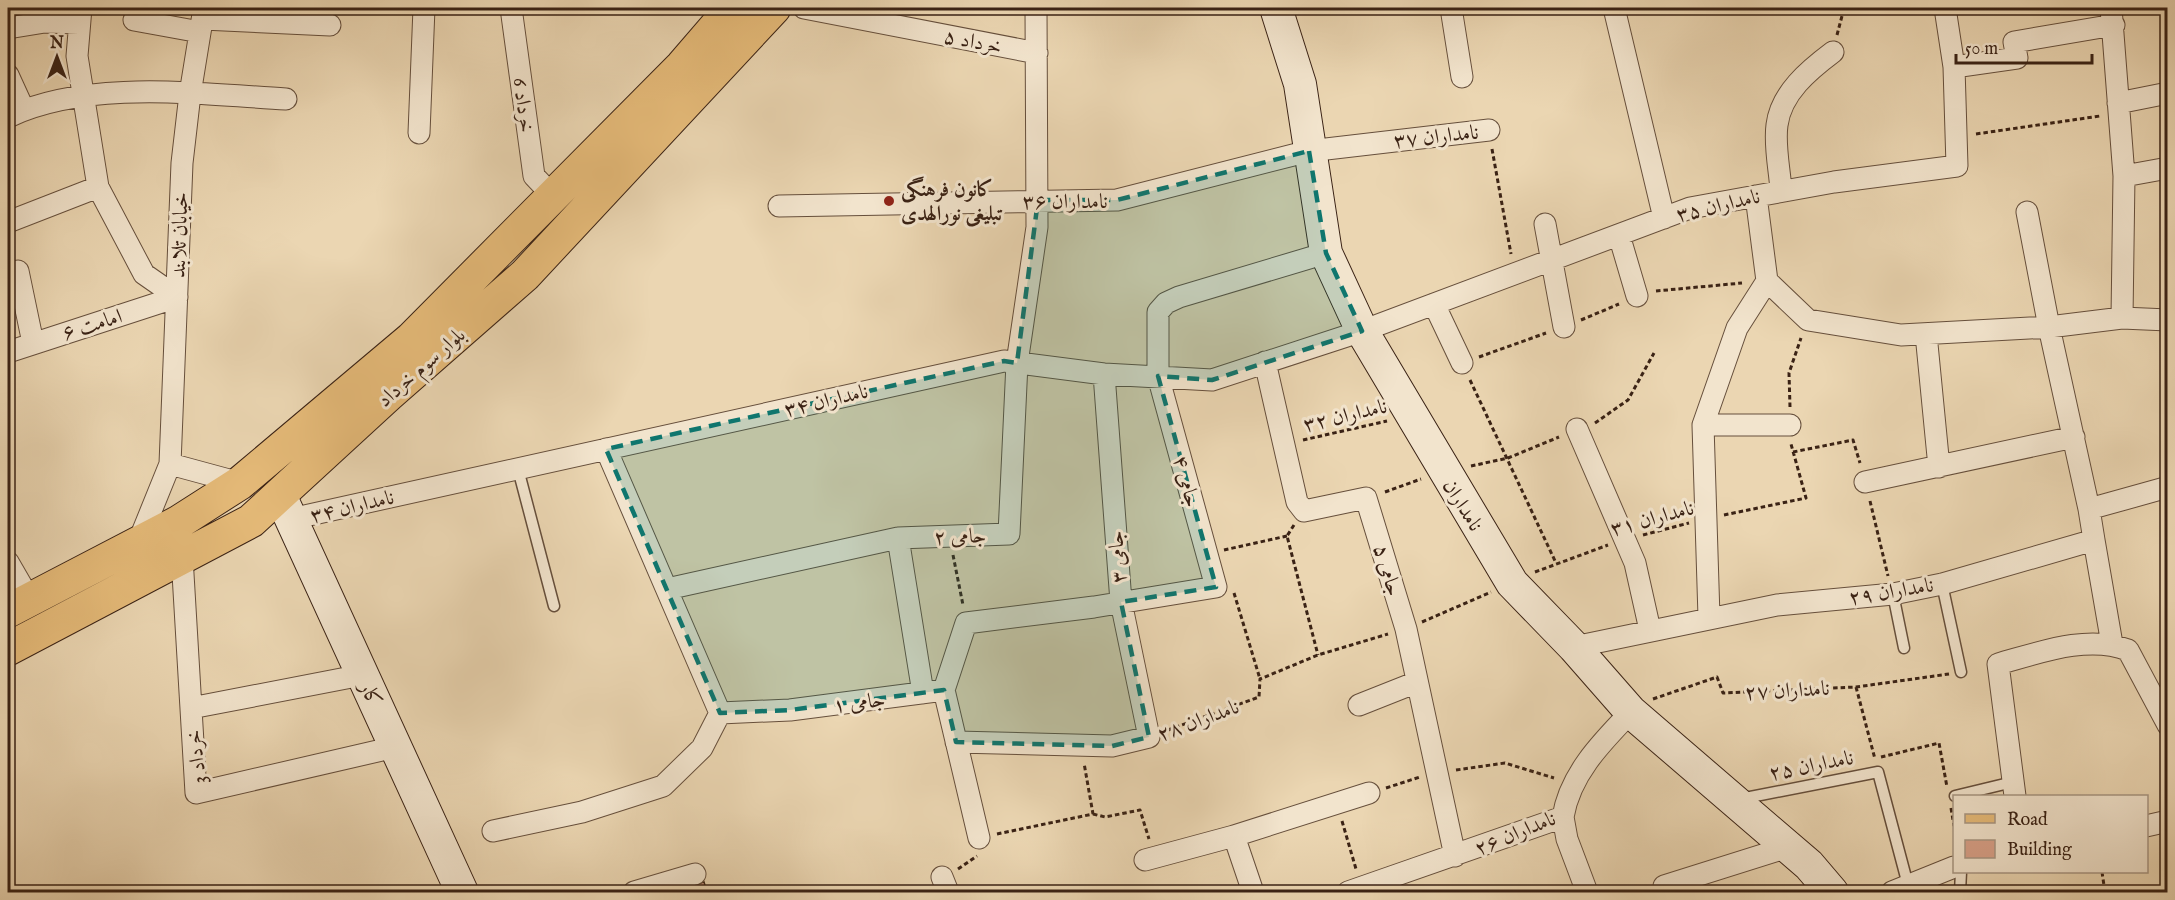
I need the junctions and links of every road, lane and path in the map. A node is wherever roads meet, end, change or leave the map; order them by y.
1 (424, 8) edge
2 (511, 8) edge
3 (732, 8) edge
4 (774, 8) edge
5 (804, 8) edge
6 (1036, 8) edge
7 (1275, 8) edge
8 (1451, 8) edge
9 (1614, 8) edge
10 (1841, 8) edge
11 (1945, 8) edge
12 (80, 15) edge
13 (2112, 16) edge
14 (202, 19) edge
15 (134, 20) dead end
16 (330, 25) dead end
17 (8, 28) edge
18 (1833, 52) joint
19 (1037, 53) junction
20 (1954, 67) junction
21 (8, 75) edge
22 (1462, 77) dead end
23 (2168, 93) edge
24 (81, 94) junction
25 (190, 94) junction
26 (286, 99) dead end
27 (2119, 108) junction
28 (16, 113) edge
29 (1489, 130) joint
30 (419, 133) dead end
31 (1956, 137) junction
32 (1309, 151) junction
33 (2168, 168) edge
34 (2124, 176) junction
35 (98, 187) junction
36 (1781, 191) junction
37 (553, 196) junction
38 (1756, 196) junction
39 (1038, 201) junction
40 (779, 206) dead end
41 (2027, 212) dead end
42 (1664, 218) junction
43 (8, 222) edge
44 (1545, 224) dead end
45 (1619, 235) junction
46 (1326, 253) junction
47 (1550, 261) junction
48 (18, 271) dead end
49 (1515, 274) junction
50 (1767, 281) junction
51 (1637, 296) joint
52 (177, 297) junction
53 (1434, 304) junction
54 (2122, 318) junction
55 (2168, 320) edge
56 (1564, 327) dead end
57 (2049, 327) junction
58 (1362, 331) junction
59 (1926, 334) junction
60 (33, 343) junction
61 (8, 352) edge
62 (1265, 362) junction
63 (1017, 363) junction
64 (1462, 363) joint
65 (1104, 374) junction
66 (1158, 376) junction
67 (1412, 415) junction
68 (1702, 425) junction
69 (1790, 425) dead end
70 (1577, 429) dead end
71 (2074, 437) junction
72 (1284, 444) junction
73 (606, 449) junction
74 (1792, 452) dead end
75 (170, 464) junction
76 (1939, 467) junction
77 (518, 469) junction
78 (1443, 472) junction
79 (1865, 482) junction
80 (240, 483) junction
81 (2168, 487) edge
82 (1366, 498) junction
83 (1806, 498) dead end
84 (285, 507) junction
85 (2089, 509) junction
86 (1304, 511) junction
87 (1705, 519) junction
88 (950, 536) junction
89 (1287, 536) junction
90 (898, 538) junction
91 (1625, 540) junction
92 (2094, 540) junction
93 (138, 543) junction
94 (1207, 554) junction
95 (182, 557) junction
96 (8, 562) edge
97 (1556, 563) junction
98 (1512, 583) junction
99 (1942, 584) junction
100 (1215, 587) junction
101 (667, 589) junction
102 (1893, 594) junction
103 (1121, 602) junction
104 (19, 605) edge
105 (554, 606) dead end
106 (1709, 617) junction
107 (966, 622) junction
108 (1406, 629) junction
109 (1650, 630) junction
110 (2112, 644) junction
111 (1574, 647) junction
112 (1904, 648) dead end
113 (8, 649) edge
114 (1318, 655) junction
115 (1960, 672) joint
116 (362, 675) junction
117 (1260, 680) junction
118 (1417, 682) junction
119 (1856, 687) junction
120 (934, 692) junction
121 (2161, 703) edge
122 (1359, 705) dead end
123 (191, 708) junction
124 (1631, 712) junction
125 (720, 713) junction
126 (2168, 725) edge
127 (1149, 737) junction
128 (956, 742) junction
129 (1081, 744) junction
130 (395, 747) junction
131 (1875, 759) junction
132 (1878, 772) junction
133 (1435, 773) junction
134 (1573, 784) junction
135 (2014, 789) edge
136 (1369, 793) joint
137 (1968, 795) edge
138 (1953, 797) edge
139 (1732, 800) junction
140 (1337, 804) junction
141 (1093, 814) junction
142 (1563, 817) junction
143 (2168, 821) edge
144 (2148, 826) edge
145 (493, 831) dead end
146 (1234, 836) junction
147 (979, 838) junction
148 (1788, 847) junction
149 (1455, 856) junction
150 (1149, 859) joint
151 (1953, 867) edge
152 (1961, 873) edge
153 (2102, 873) edge
154 (695, 874) dead end
155 (945, 885) edge
156 (1664, 886) dead end
157 (1900, 889) edge
158 (1355, 890) edge
159 (462, 892) edge
160 (634, 892) edge
161 (1253, 892) edge
162 (1587, 892) edge
163 (1832, 892) edge
164 (1960, 892) edge
165 (2105, 892) edge

1 - 30 street
2 - 37 street, خرداد 6
3 - 37 main road, بلوار سوم خرداد
4 - 84 main road, بلوار سوم خرداد
5 - 19 street, خرداد ۵
6 - 19 street
7 - 32 street, نامداران
8 - 22 street
9 - 42 street
10 - 18 path
11 - 20 street, نامداران ۳۵
12 - 17 street
12 - 24 street
13 - 20 street
13 - 27 street
14 - 15 street
14 - 16 street
14 - 25 street, خیابان تلابند
18 - 36 street
19 - 39 street
20 - 31 street, نامداران ۳۵
21 - 28 street
23 - 27 street
24 - 25 street
24 - 28 street
24 - 35 street
25 - 26 street
25 - 52 street, خیابان تلابند
27 - 31 path
27 - 34 street
29 - 32 street, نامداران ۳۷
29 - 49 path, نامداران ۳۷
31 - 36 street, نامداران ۳۵
32 - 39 street, نامداران ۳۶
32 - 46 street, نامداران
33 - 34 street
34 - 54 street
35 - 43 street
35 - 52 street
36 - 38 street, نامداران ۳۵
37 - 80 main road, بلوار سوم خرداد
38 - 42 street, نامداران ۳۵
38 - 50 street
39 - 40 street, نامداران ۳۶
39 - 63 street
41 - 57 street
42 - 45 street, نامداران ۳۵
44 - 47 street
45 - 47 street, نامداران ۳۵
45 - 51 street
46 - 58 street, نامداران
46 - 66 street, جامی ۴
47 - 49 street, نامداران ۳۵
47 - 56 street
48 - 60 street
49 - 53 street, نامداران ۳۵
50 - 51 path
50 - 59 street
50 - 68 street
52 - 60 street, امامت ۶
52 - 75 street, خیابان تلابند
53 - 58 street, نامداران ۳۵
53 - 64 street
54 - 55 street
54 - 57 street
57 - 59 street
57 - 71 street
58 - 62 street, نامداران ۳۴
58 - 67 street, نامداران
59 - 76 street
60 - 61 street, امامت ۶
62 - 66 street, نامداران ۳۴
62 - 72 street
63 - 65 street, نامداران ۳۴
63 - 73 street, نامداران ۳۴
63 - 88 street, جامی ۲
64 - 97 path
65 - 66 street, نامداران ۳۴
65 - 103 street, جامی ۳
66 - 94 street, جامی ۴
67 - 72 path, نامداران ۳۲
67 - 78 street, نامداران
68 - 69 street
68 - 87 street
70 - 91 street
71 - 76 street
71 - 85 street
72 - 86 street
73 - 77 street, نامداران ۳۴
73 - 101 street
74 - 79 path
75 - 80 street
75 - 93 street, خیابان تلابند
76 - 79 street
77 - 84 street, نامداران ۳۴
77 - 105 lane
78 - 82 path
78 - 98 street, نامداران
79 - 102 path
80 - 93 main road, بلوار سوم خرداد
81 - 85 street
82 - 86 street
82 - 108 street, جامی ۵
83 - 87 path, نامداران ۳۱
84 - 95 main road, بلوار سوم خرداد
84 - 116 street, کار
85 - 92 street
86 - 89 path
87 - 91 path, نامداران ۳۱
87 - 106 street
88 - 90 street, جامی ۲
88 - 107 path
89 - 94 path
89 - 114 path
90 - 101 street, جامی ۲
90 - 120 street
91 - 97 path, نامداران ۳۱
91 - 109 street
92 - 99 street, نامداران ۲۹
92 - 110 street
93 - 104 main road, بلوار سوم خرداد
94 - 100 street, جامی ۴
95 - 113 main road, بلوار سوم خرداد
95 - 123 street, خرداد 3
96 - 104 street
97 - 98 path, نامداران ۳۱
98 - 108 path, نامداران ۲۸
98 - 111 street, نامداران
99 - 102 street, نامداران ۲۹
99 - 115 lane
100 - 103 street
100 - 117 path
101 - 125 street
102 - 106 street, نامداران ۲۹
102 - 112 lane
103 - 107 street
103 - 127 street, جامی ۳
106 - 109 street, نامداران ۲۹
107 - 120 street
108 - 114 path, نامداران ۲۸
108 - 118 street, جامی ۵
109 - 111 street, نامداران ۲۹
110 - 121 street
110 - 135 street
111 - 124 street, نامداران
114 - 117 path, نامداران ۲۸
115 - 119 path, نامداران ۲۷
116 - 123 street
116 - 130 street, کار
117 - 127 path, نامداران ۲۸
118 - 122 street
118 - 133 street, جامی ۵
119 - 124 path, نامداران ۲۷
119 - 131 path
120 - 125 street, جامی ۱
120 - 128 street
121 - 126 street
123 - 130 street, خرداد 3
124 - 134 street, نامداران ۲۶
124 - 139 street, نامداران
125 - 145 street
127 - 129 street, نامداران ۲۸
128 - 129 street, نامداران ۲۸
128 - 147 street
129 - 141 path
130 - 159 street, کار
131 - 132 path, نامداران ۲۵
131 - 138 path, نامداران ۲۵
132 - 139 lane, نامداران ۲۵
132 - 157 lane
133 - 134 path
133 - 136 path
133 - 149 street, جامی ۵
134 - 142 street, نامداران ۲۶
135 - 137 lane
136 - 140 street
139 - 148 street, نامداران
140 - 146 street
140 - 158 path
141 - 147 path
141 - 150 path
142 - 149 street, نامداران ۲۶
142 - 162 street
143 - 144 street
146 - 150 street
146 - 161 street
147 - 155 path
148 - 156 street
148 - 163 street, نامداران
149 - 158 street, نامداران ۲۶
151 - 157 street
152 - 164 lane
153 - 165 path
154 - 160 street

